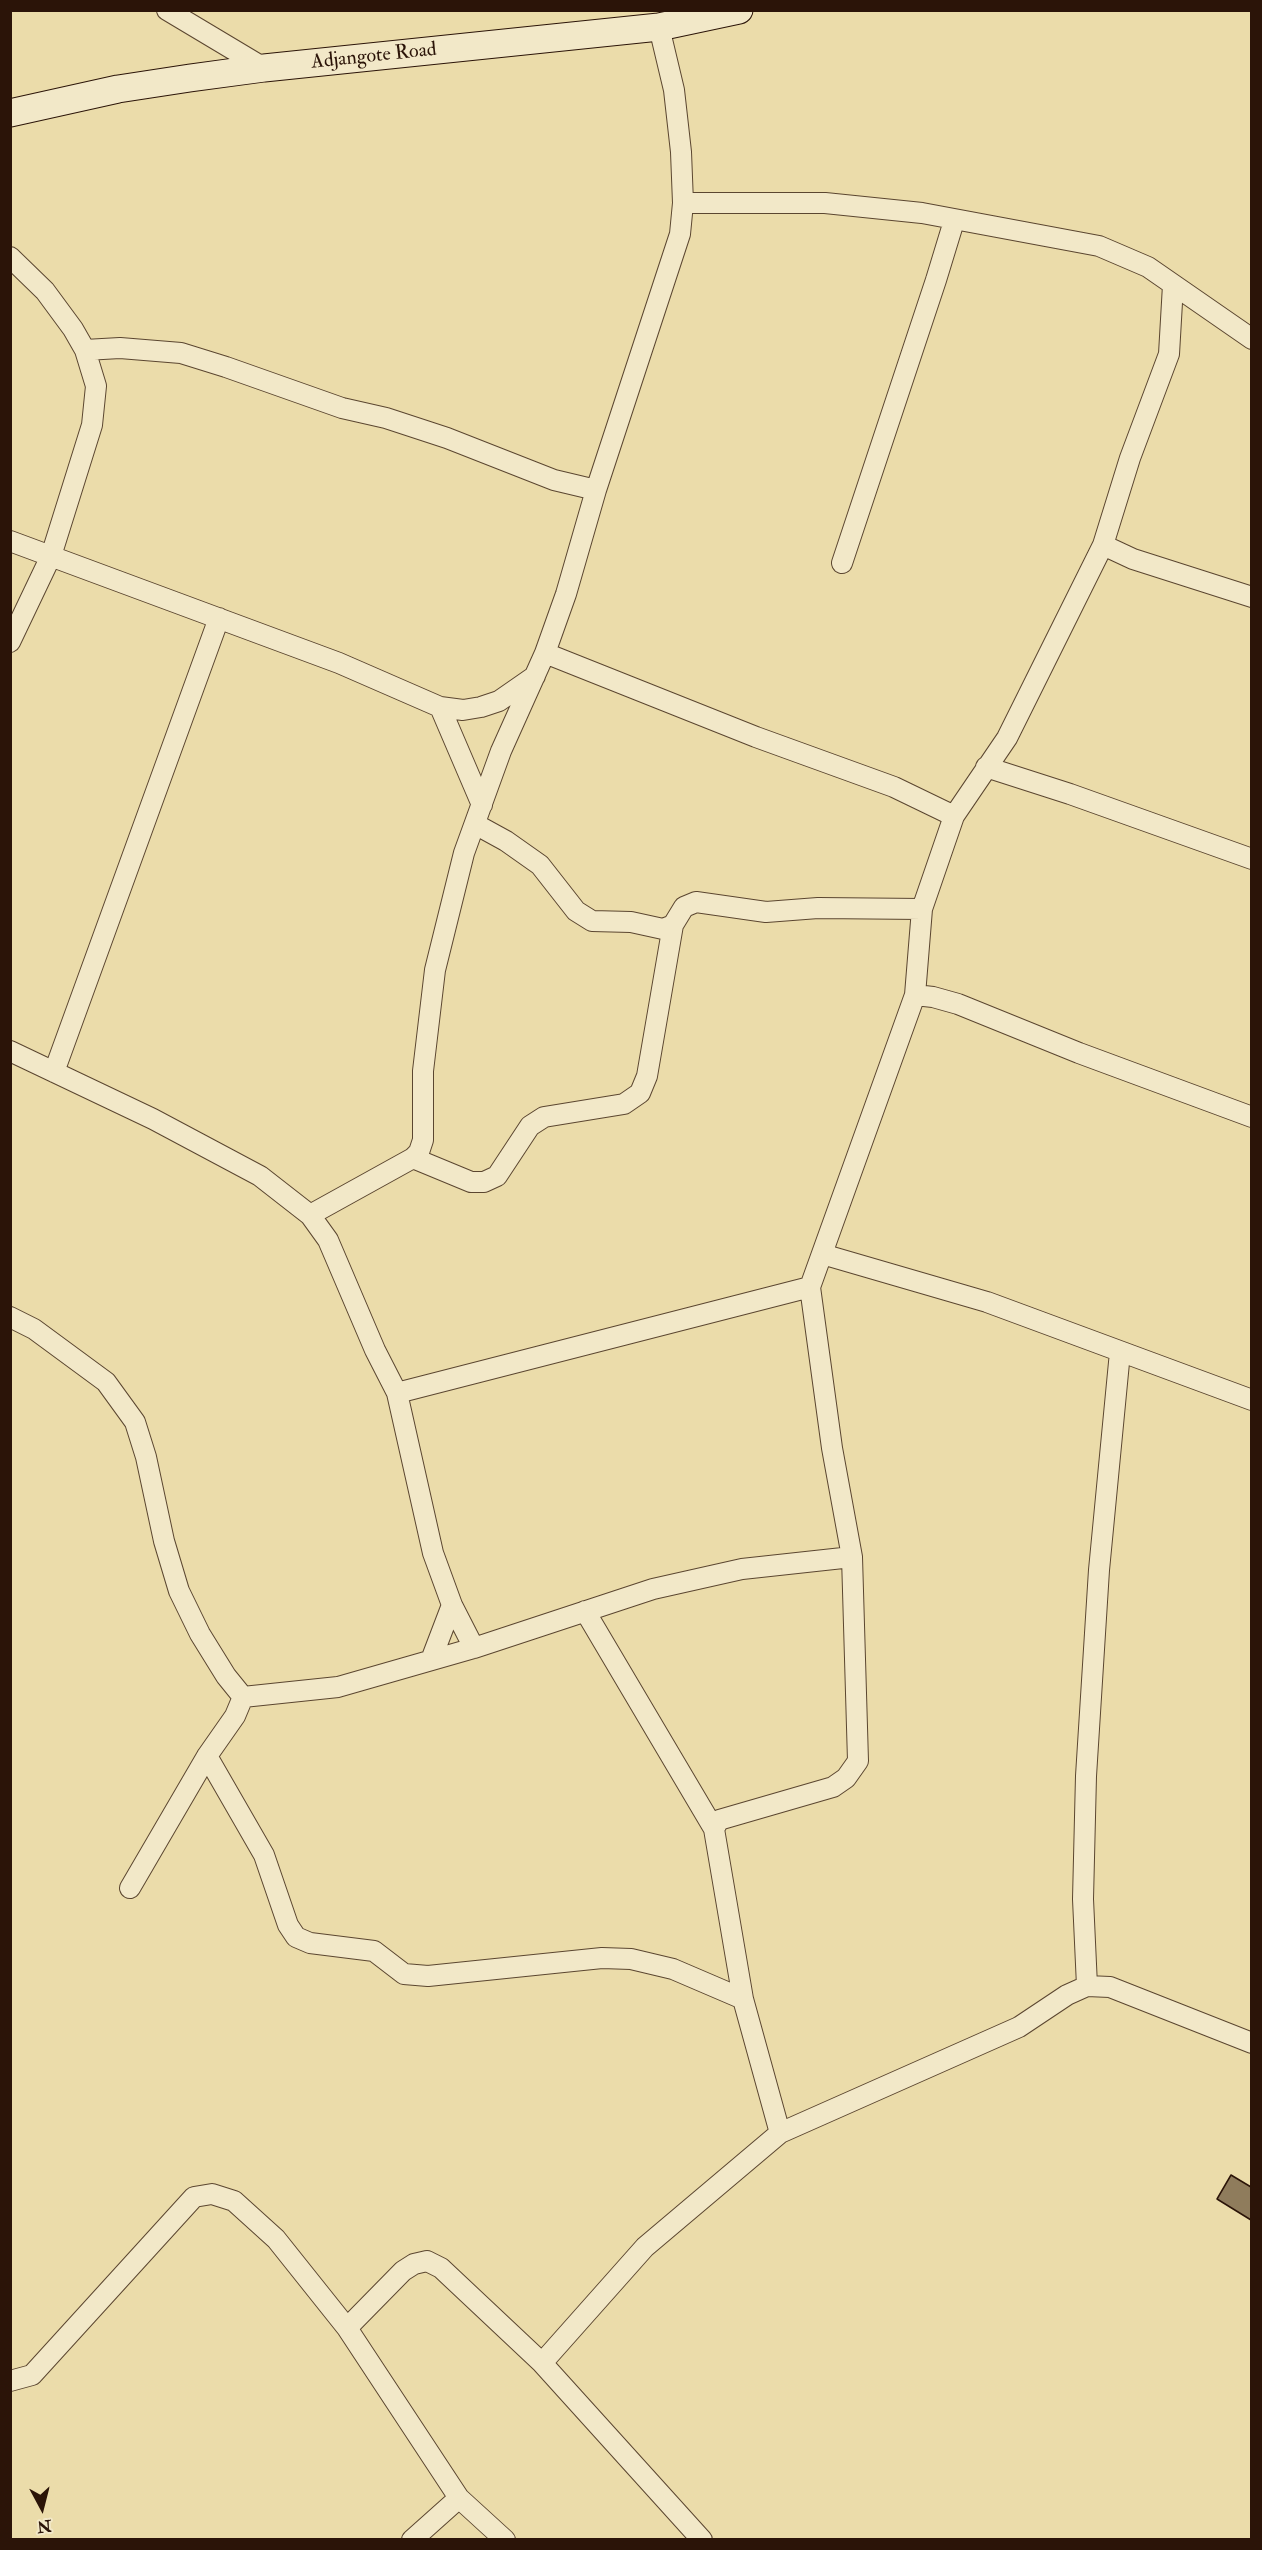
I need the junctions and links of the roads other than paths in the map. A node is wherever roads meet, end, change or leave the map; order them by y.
1 (167, 10) edge
2 (739, 10) edge
3 (658, 27) junction
4 (264, 68) junction
5 (10, 113) edge
6 (683, 202) junction
7 (954, 220) junction
8 (10, 256) edge
9 (1173, 285) junction
10 (1251, 339) edge
11 (85, 350) junction
12 (596, 490) junction
13 (10, 541) edge
14 (1103, 545) junction
15 (51, 556) junction
16 (843, 562) dead end
17 (1251, 597) edge
18 (219, 618) junction
19 (10, 642) edge
20 (545, 653) junction
21 (535, 676) junction
22 (440, 707) junction
23 (986, 767) junction
24 (482, 805) junction
25 (954, 816) junction
26 (475, 824) junction
27 (1251, 859) edge
28 (921, 909) junction
29 (673, 925) junction
30 (915, 994) junction
31 (10, 1051) edge
32 (54, 1072) junction
33 (1251, 1117) edge
34 (413, 1158) junction
35 (310, 1215) junction
36 (822, 1254) junction
37 (810, 1287) junction
38 (10, 1317) edge
39 (1120, 1352) junction
40 (397, 1394) junction
41 (1251, 1400) edge
42 (852, 1557) junction
43 (452, 1605) junction
44 (585, 1611) junction
45 (474, 1648) junction
46 (431, 1660) junction
47 (243, 1697) junction
48 (207, 1756) junction
49 (714, 1829) junction
50 (130, 1888) dead end
51 (1087, 1986) junction
52 (743, 1999) junction
53 (1251, 2043) edge
54 (780, 2133) junction
55 (347, 2328) junction
56 (542, 2363) junction
57 (10, 2381) edge
58 (459, 2498) junction
59 (412, 2540) edge
60 (505, 2540) edge
61 (702, 2540) edge

1 - 4 street
2 - 3 street, Adjangote Road
3 - 4 street, Adjangote Road
3 - 6 street
4 - 5 street, Adjangote Road
6 - 7 street
6 - 12 street
7 - 9 street
7 - 16 street
8 - 11 street
9 - 10 street
9 - 14 street
11 - 12 street
11 - 15 street
12 - 20 street
13 - 15 street
14 - 17 street
14 - 23 street
15 - 18 street
15 - 19 street
18 - 22 street
18 - 32 street
20 - 21 street
20 - 25 street
21 - 22 street
21 - 24 street
22 - 24 street
23 - 25 street
23 - 27 street
24 - 26 street
25 - 28 street
26 - 29 street
26 - 34 street
28 - 29 street
28 - 30 street
29 - 34 street
30 - 33 street
30 - 36 street
31 - 32 street
32 - 35 street
34 - 35 street
35 - 40 street
36 - 37 street
36 - 39 street
37 - 40 street
37 - 42 street
38 - 47 street
39 - 41 street
39 - 51 street
40 - 43 street
42 - 44 street
42 - 49 street
43 - 45 street
43 - 46 street
44 - 45 street
44 - 49 street
45 - 46 street
46 - 47 street
47 - 48 street
48 - 50 street
48 - 52 street
49 - 52 street
51 - 53 street
51 - 54 street
52 - 54 street
54 - 56 street
55 - 56 street
55 - 57 street
55 - 58 street
56 - 61 street
58 - 59 street
58 - 60 street

